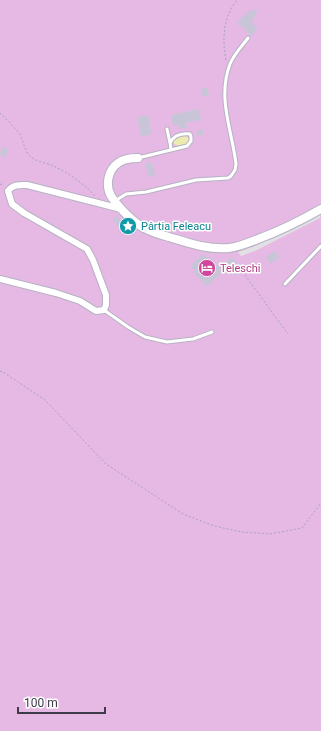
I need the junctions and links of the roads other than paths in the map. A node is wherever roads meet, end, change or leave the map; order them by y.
1 (248, 38) dead end
2 (166, 129) dead end
3 (170, 145) junction
4 (171, 149) junction
5 (138, 158) joint
6 (115, 201) junction
7 (321, 209) edge
8 (122, 210) junction
9 (321, 246) edge
10 (0, 279) edge
11 (285, 284) dead end
12 (104, 310) junction
13 (212, 332) dead end

1 - 6 lane
2 - 3 lane
3 - 4 lane
3 - 4 lane
4 - 5 lane
5 - 6 street
6 - 8 street
7 - 8 street
8 - 12 street
9 - 11 lane
10 - 12 street
12 - 13 lane

